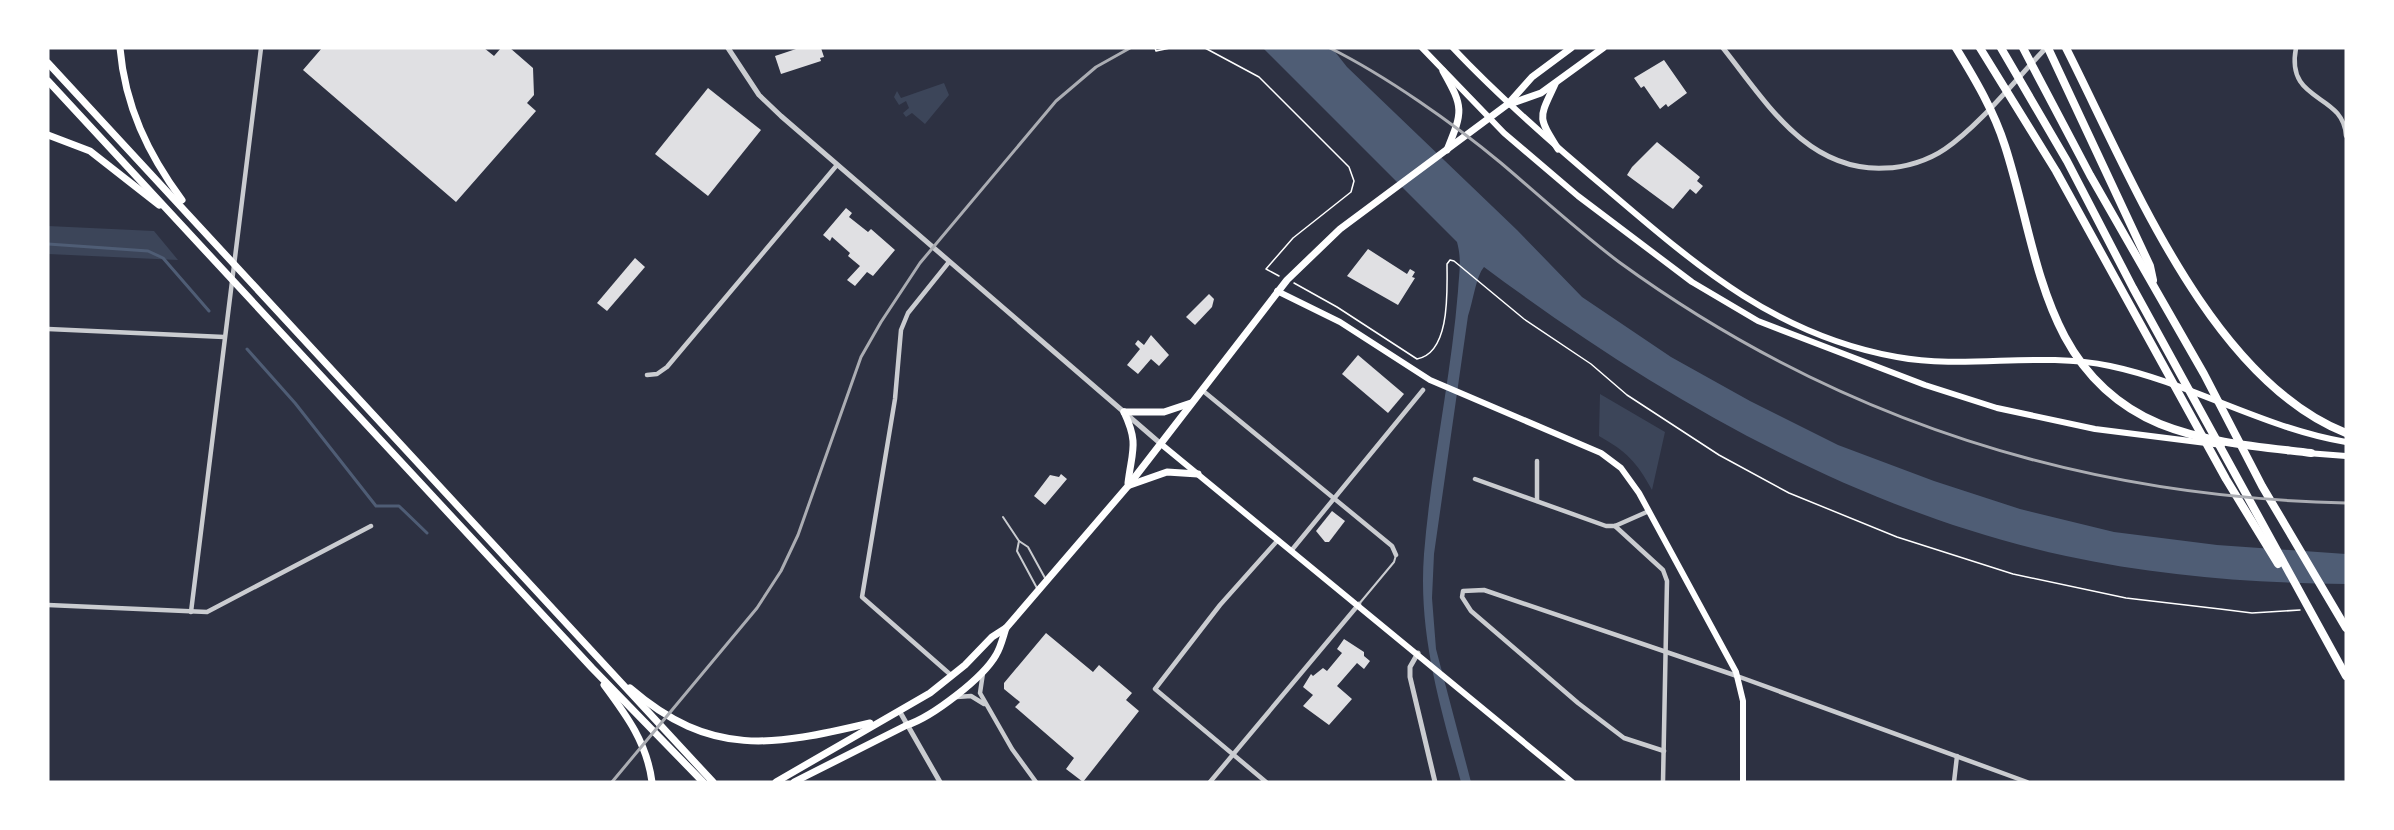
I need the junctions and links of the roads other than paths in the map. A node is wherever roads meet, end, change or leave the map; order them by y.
1 (120, 48) edge
2 (261, 48) edge
3 (1422, 48) edge
4 (1453, 48) edge
5 (1571, 48) edge
6 (1603, 48) edge
7 (1723, 48) edge
8 (1956, 48) edge
9 (1980, 48) edge
10 (2001, 48) edge
11 (2023, 48) edge
12 (2047, 48) edge
13 (2066, 48) edge
14 (2296, 48) edge
15 (730, 49) edge
16 (48, 63) edge
17 (1443, 71) junction
18 (48, 81) edge
19 (1556, 82) junction
20 (1508, 105) junction
21 (1490, 118) junction
22 (48, 135) edge
23 (2346, 136) edge
24 (1558, 149) junction
25 (1447, 150) junction
26 (837, 165) junction
27 (180, 222) junction
28 (208, 233) junction
29 (949, 262) junction
30 (1276, 291) junction
31 (2156, 293) junction
32 (48, 329) edge
33 (224, 337) junction
34 (647, 375) dead end
35 (1202, 390) junction
36 (1423, 390) dead end
37 (1193, 402) junction
38 (1124, 412) junction
39 (2346, 433) edge
40 (2346, 442) edge
41 (1161, 444) junction
42 (2311, 453) junction
43 (2346, 456) edge
44 (1537, 461) dead end
45 (1198, 474) junction
46 (1475, 479) dead end
47 (1128, 486) junction
48 (1334, 499) junction
49 (1537, 501) junction
50 (1649, 511) junction
51 (1003, 517) dead end
52 (371, 526) dead end
53 (1615, 526) junction
54 (1278, 540) junction
55 (1019, 541) junction
56 (1292, 551) junction
57 (1396, 555) joint
58 (1047, 581) junction
59 (1038, 590) junction
60 (1359, 604) junction
61 (48, 605) edge
62 (2304, 610) junction
63 (191, 612) junction
64 (1006, 628) junction
65 (2346, 628) edge
66 (1666, 651) junction
67 (1418, 653) junction
68 (602, 662) junction
69 (987, 666) junction
70 (592, 668) junction
71 (952, 676) junction
72 (1737, 676) junction
73 (2346, 676) edge
74 (946, 703) junction
75 (990, 711) junction
76 (900, 712) junction
77 (881, 720) junction
78 (907, 725) junction
79 (1664, 751) junction
80 (1233, 754) junction
81 (682, 755) junction
82 (1957, 756) junction
83 (652, 782) edge
84 (703, 782) edge
85 (713, 782) edge
86 (776, 782) edge
87 (794, 782) edge
88 (939, 782) edge
89 (1036, 782) edge
90 (1210, 782) edge
91 (1266, 782) edge
92 (1435, 782) edge
93 (1572, 782) edge
94 (1663, 782) edge
95 (1743, 782) edge
96 (1954, 782) edge
97 (2027, 782) edge

1 - 28 main road
2 - 33 street
3 - 17 main road
4 - 20 main road
5 - 20 main road
6 - 19 main road
7 - 12 street
8 - 42 highway
9 - 62 highway
10 - 62 highway
11 - 31 highway
12 - 31 highway
13 - 39 highway
14 - 23 street
15 - 26 street
16 - 28 main road
17 - 21 main road
17 - 25 main road
18 - 27 main road
19 - 20 main road
19 - 24 main road
20 - 21 main road
20 - 24 main road
21 - 25 main road
21 - 42 main road
22 - 27 main road
24 - 40 main road
25 - 30 main road
26 - 29 street
26 - 34 street
27 - 70 main road
28 - 68 main road
29 - 38 street
29 - 71 street
30 - 35 main road
30 - 50 main road
31 - 65 highway
32 - 33 street
33 - 63 street
35 - 37 main road
35 - 48 street
36 - 48 street
37 - 38 main road
37 - 41 main road
38 - 41 street
38 - 47 main road
41 - 45 main road
41 - 47 main road
42 - 43 main road
44 - 49 street
45 - 47 main road
45 - 54 main road
46 - 49 street
47 - 58 main road
48 - 56 street
48 - 57 street
49 - 53 street
50 - 53 street
50 - 72 main road
51 - 55 lane
52 - 63 street
53 - 66 street
54 - 56 main road
54 - 80 street
55 - 58 lane
55 - 59 lane
56 - 60 main road
57 - 60 lane
58 - 59 main road
59 - 64 main road
60 - 67 main road
60 - 80 street
61 - 63 street
62 - 73 highway
64 - 69 main road
64 - 71 main road
66 - 72 street
66 - 79 street
66 - 79 street
67 - 92 street
67 - 93 main road
68 - 77 main road
68 - 81 main road
69 - 74 main road
69 - 75 street
70 - 81 main road
70 - 83 main road
71 - 76 main road
72 - 82 street
72 - 95 main road
74 - 75 street
74 - 78 main road
75 - 89 street
76 - 77 main road
76 - 78 street
77 - 86 main road
78 - 87 main road
78 - 88 street
79 - 94 street
80 - 90 street
80 - 91 street
81 - 84 main road
81 - 85 main road
82 - 96 street
82 - 97 street

